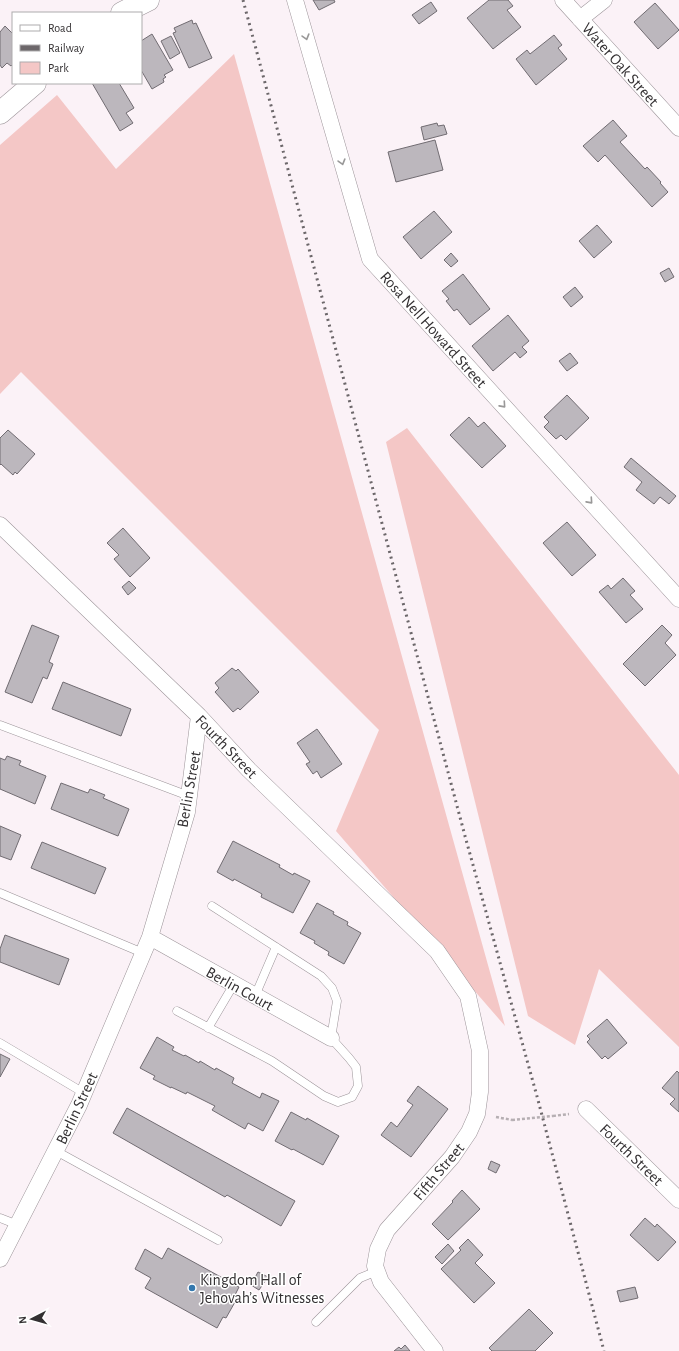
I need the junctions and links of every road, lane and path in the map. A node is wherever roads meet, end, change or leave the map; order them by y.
1 (148, 0) edge
2 (295, 0) edge
3 (563, 0) edge
4 (604, 0) edge
5 (124, 12) edge
6 (580, 19) junction
7 (34, 84) edge
8 (0, 114) edge
9 (679, 128) edge
10 (0, 525) edge
11 (679, 599) edge
12 (199, 716) junction
13 (0, 725) edge
14 (189, 796) junction
15 (0, 893) edge
16 (212, 906) dead end
17 (150, 937) junction
18 (276, 947) junction
19 (143, 953) junction
20 (450, 970) joint
21 (234, 984) junction
22 (254, 996) junction
23 (177, 1011) dead end
24 (208, 1028) junction
25 (331, 1038) junction
26 (0, 1043) edge
27 (84, 1093) junction
28 (586, 1109) dead end
29 (569, 1114) dead end
30 (494, 1116) dead end
31 (56, 1151) junction
32 (679, 1200) edge
33 (0, 1218) edge
34 (18, 1225) junction
35 (218, 1240) dead end
36 (0, 1259) edge
37 (377, 1271) junction
38 (316, 1322) dead end
39 (435, 1351) edge

1 - 5 street
2 -> 11 street, Rosa Nell Howard Street
3 - 6 street, Water Oak Street
4 - 6 street
6 - 9 street, Water Oak Street
7 - 8 street
10 - 12 street, Fourth Street
12 - 14 street, Berlin Street
12 - 20 street, Fourth Street
13 - 14 lane
14 - 17 street, Berlin Street
15 - 19 lane
16 - 18 lane
17 - 19 street, Berlin Street
17 - 21 street, Berlin Court
18 - 22 lane
18 - 25 lane
19 - 27 street, Berlin Street
20 - 37 street, Fifth Street
21 - 22 street, Berlin Court
21 - 24 lane
22 - 25 street, Berlin Court
23 - 24 lane
24 - 25 lane
26 - 27 lane
27 - 31 street, Berlin Street
28 - 32 street, Fourth Street
29 - 30 path, bridge
31 - 34 street, Berlin Street
31 - 35 lane
33 - 34 lane
34 - 36 street, Berlin Street
37 - 38 lane
37 - 39 street, Fifth Street

